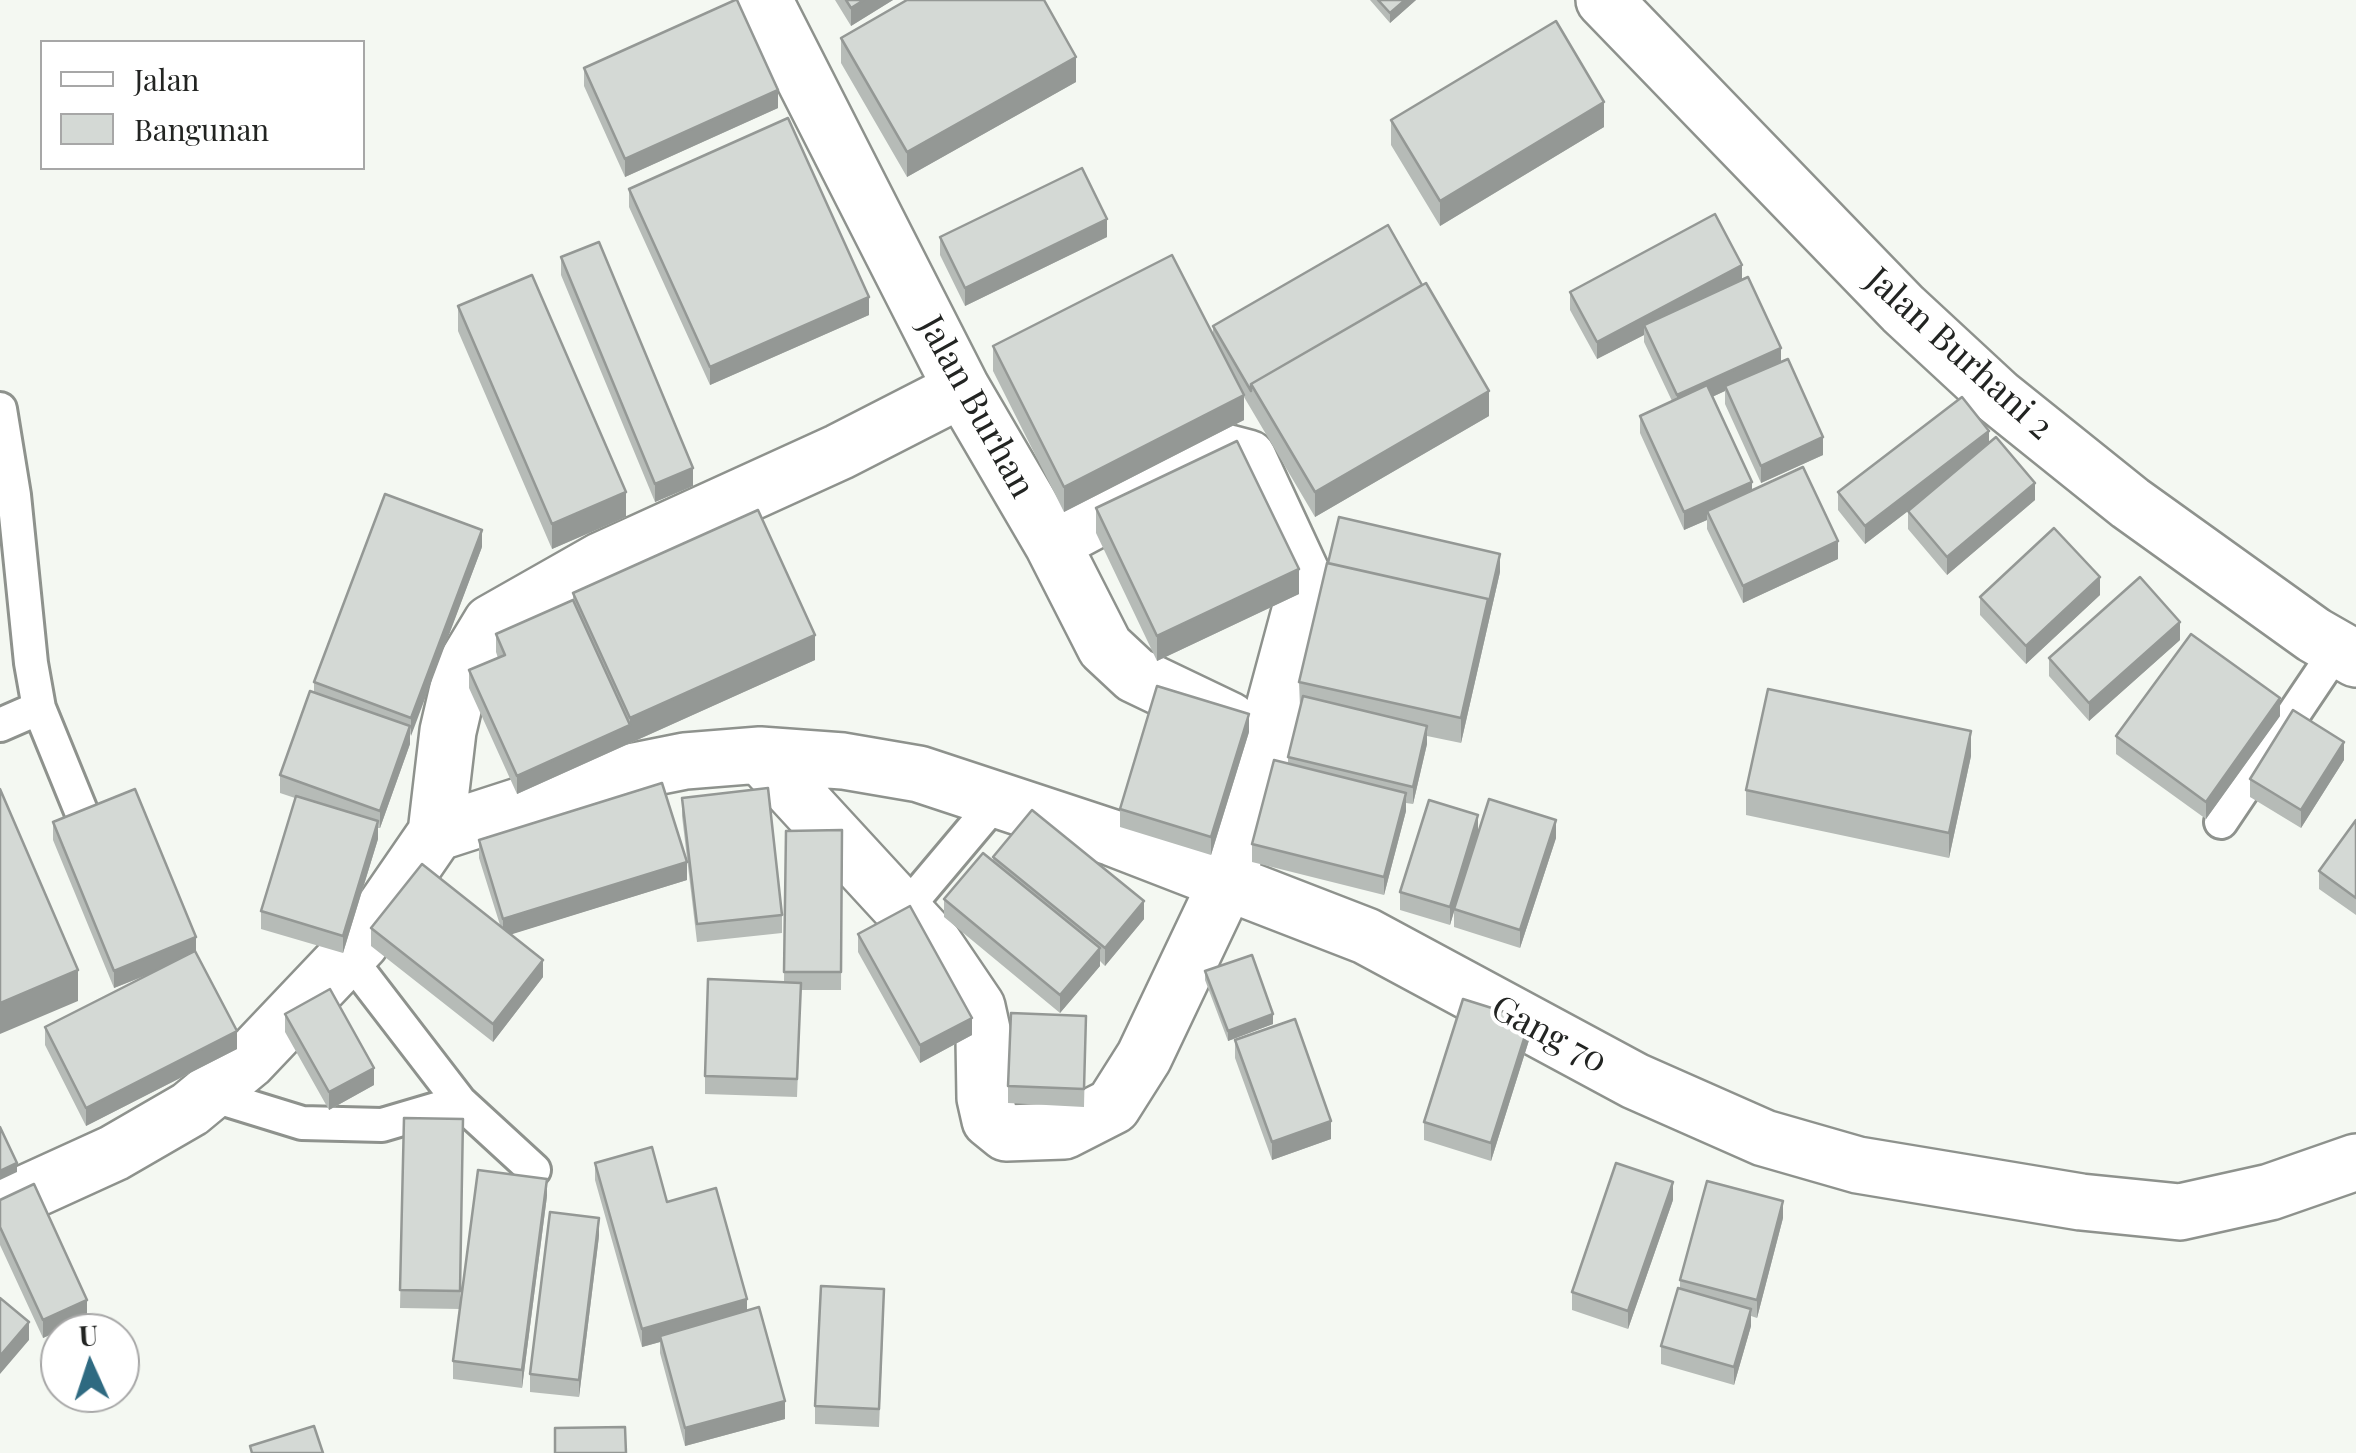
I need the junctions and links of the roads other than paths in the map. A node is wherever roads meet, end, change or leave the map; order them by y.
1 (764, 0) edge
2 (1604, 0) edge
3 (962, 388) junction
4 (0, 410) edge
5 (6, 471) edge
6 (1052, 542) junction
7 (13, 620) edge
8 (2347, 654) edge
9 (39, 708) junction
10 (0, 725) edge
11 (1266, 737) junction
12 (760, 755) junction
13 (999, 798) junction
14 (83, 816) edge
15 (2221, 822) dead end
16 (436, 833) junction
17 (1226, 882) junction
18 (903, 912) junction
19 (346, 955) junction
20 (208, 1094) junction
21 (460, 1102) junction
22 (2356, 1162) edge
23 (534, 1170) dead end
24 (0, 1204) edge

1 - 3 street, Jalan Burhan
2 - 8 street, Jalan Burhani 2
3 - 6 street, Jalan Burhan
3 - 16 street
4 - 5 lane
5 - 7 lane
6 - 11 street, Jalan Burhan
6 - 11 street
7 - 9 lane
8 - 15 lane
9 - 10 lane
9 - 14 lane
11 - 17 street
12 - 13 street, Gang 70
12 - 16 street, Gang 70
12 - 18 street
13 - 17 street, Gang 70
13 - 18 lane
16 - 19 street
17 - 18 street
17 - 22 street, Gang 70
19 - 20 street
19 - 21 lane
20 - 21 lane
20 - 24 street
21 - 23 lane

